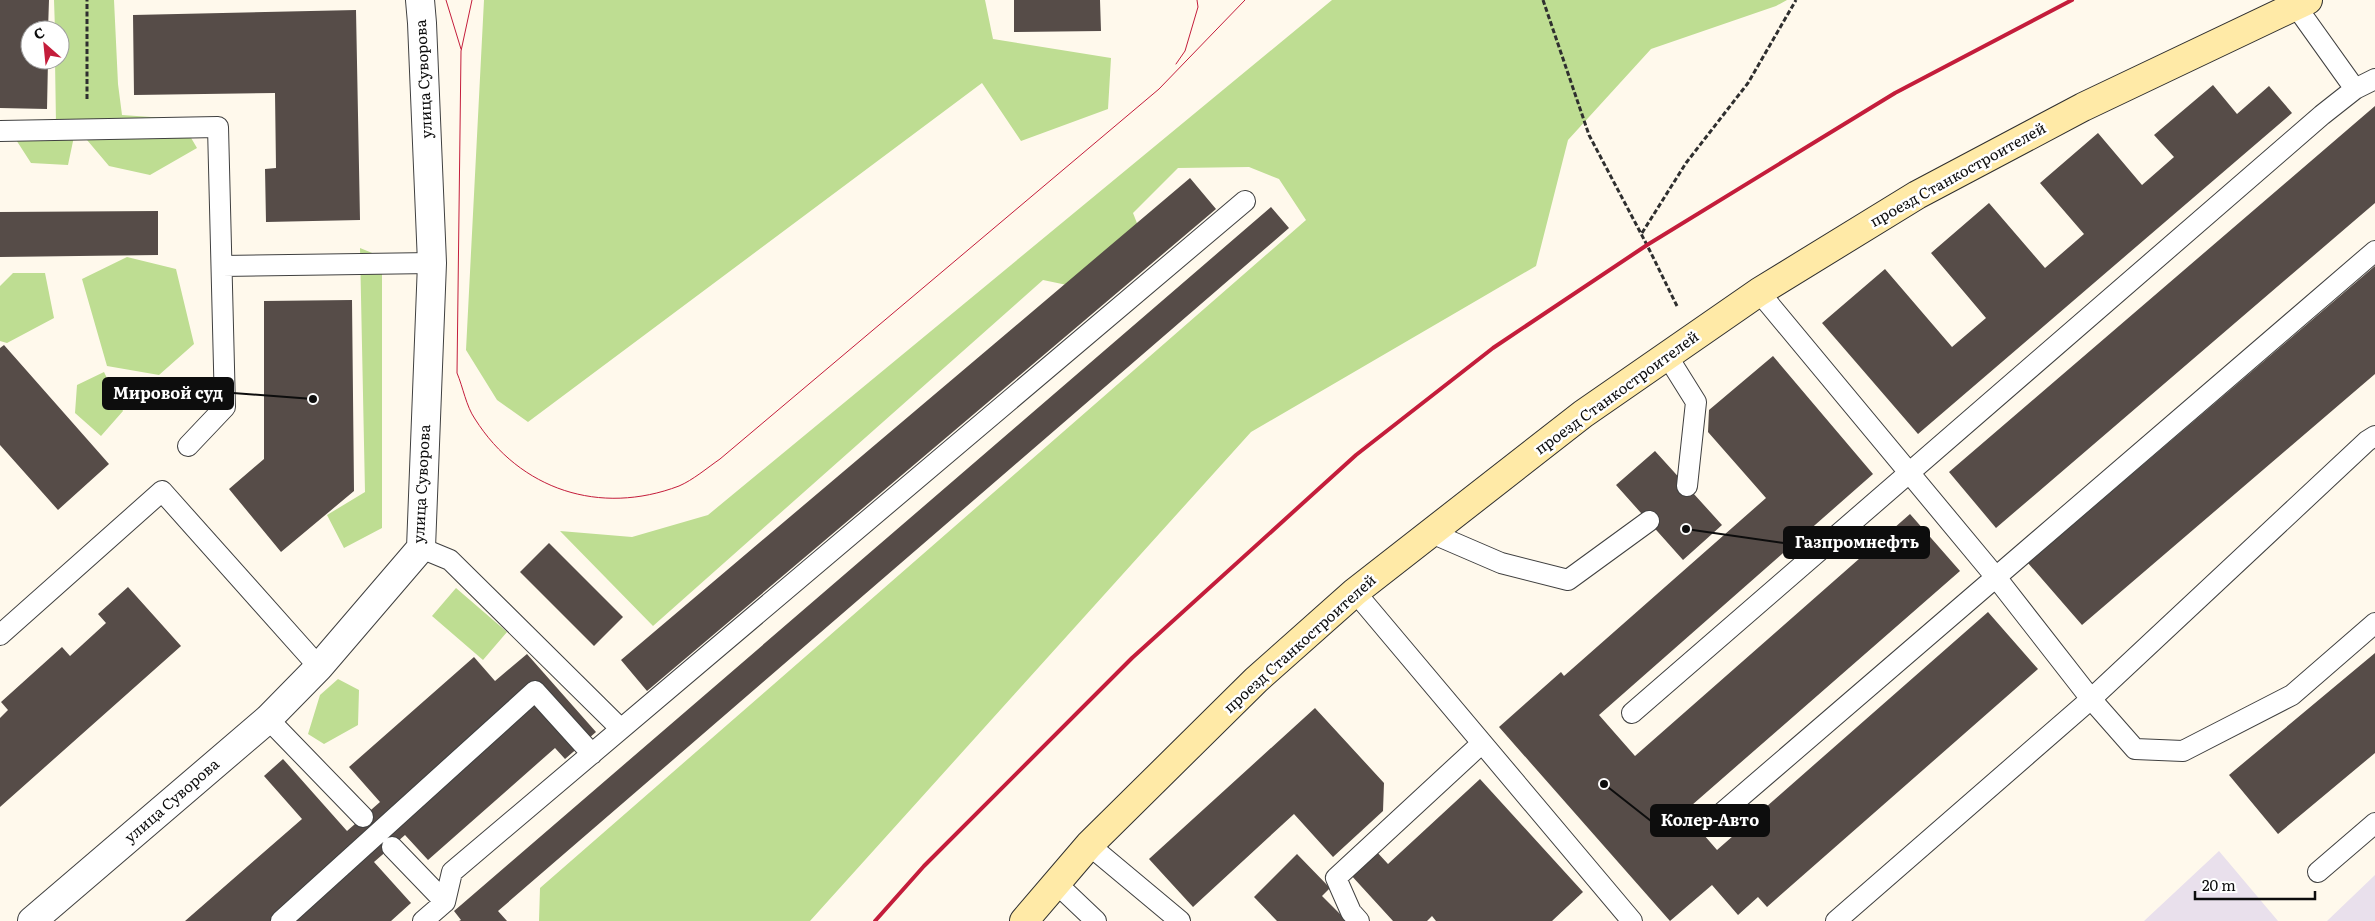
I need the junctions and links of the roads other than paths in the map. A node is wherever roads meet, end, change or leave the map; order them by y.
1 (420, 0) edge
2 (2301, 3) edge
3 (2375, 79) edge
4 (2355, 89) junction
5 (0, 131) edge
6 (1245, 201) dead end
7 (2375, 251) edge
8 (432, 263) junction
9 (222, 266) junction
10 (1758, 292) junction
11 (1666, 354) junction
12 (2375, 436) edge
13 (188, 446) dead end
14 (1909, 473) junction
15 (1687, 486) dead end
16 (1649, 521) dead end
17 (1429, 532) junction
18 (421, 548) junction
19 (1995, 576) junction
20 (1355, 592) junction
21 (2375, 623) edge
22 (2, 628) edge
23 (319, 667) junction
24 (2091, 699) junction
25 (1632, 713) dead end
26 (268, 719) junction
27 (621, 729) junction
28 (1481, 744) junction
29 (592, 754) junction
30 (363, 817) dead end
31 (2375, 823) edge
32 (1709, 824) dead end
33 (1089, 846) junction
34 (392, 847) dead end
35 (2318, 872) dead end
36 (1057, 884) junction
37 (445, 902) junction
38 (32, 921) edge
39 (281, 921) edge
40 (424, 921) edge
41 (1024, 921) edge
42 (1096, 921) edge
43 (1180, 921) edge
44 (1359, 921) edge
45 (1632, 921) edge
46 (1836, 921) edge

1 - 8 street, улица Суворова
2 - 4 lane
2 - 10 main road, проезд Станкостроителей
3 - 4 lane
4 - 14 lane
5 - 9 lane
6 - 27 lane
7 - 19 lane
8 - 9 lane
8 - 18 street, улица Суворова
9 - 13 lane
10 - 11 main road, проезд Станкостроителей
10 - 14 lane
11 - 15 lane
11 - 17 main road, проезд Станкостроителей
12 - 24 lane
14 - 19 lane
14 - 25 lane
16 - 17 lane
17 - 20 main road, проезд Станкостроителей
18 - 23 street, улица Суворова
18 - 27 lane
19 - 24 lane
19 - 32 lane
20 - 28 lane
20 - 33 main road, проезд Станкостроителей
21 - 24 lane
22 - 23 lane
23 - 26 street, улица Суворова
24 - 46 lane
26 - 30 lane
26 - 38 street, улица Суворова
27 - 29 lane
28 - 44 lane
28 - 45 lane
29 - 37 lane
29 - 39 lane
31 - 35 lane
33 - 36 main road, проезд Станкостроителей
33 - 43 lane
34 - 37 lane
36 - 41 main road, проезд Станкостроителей
36 - 42 lane
37 - 40 lane

